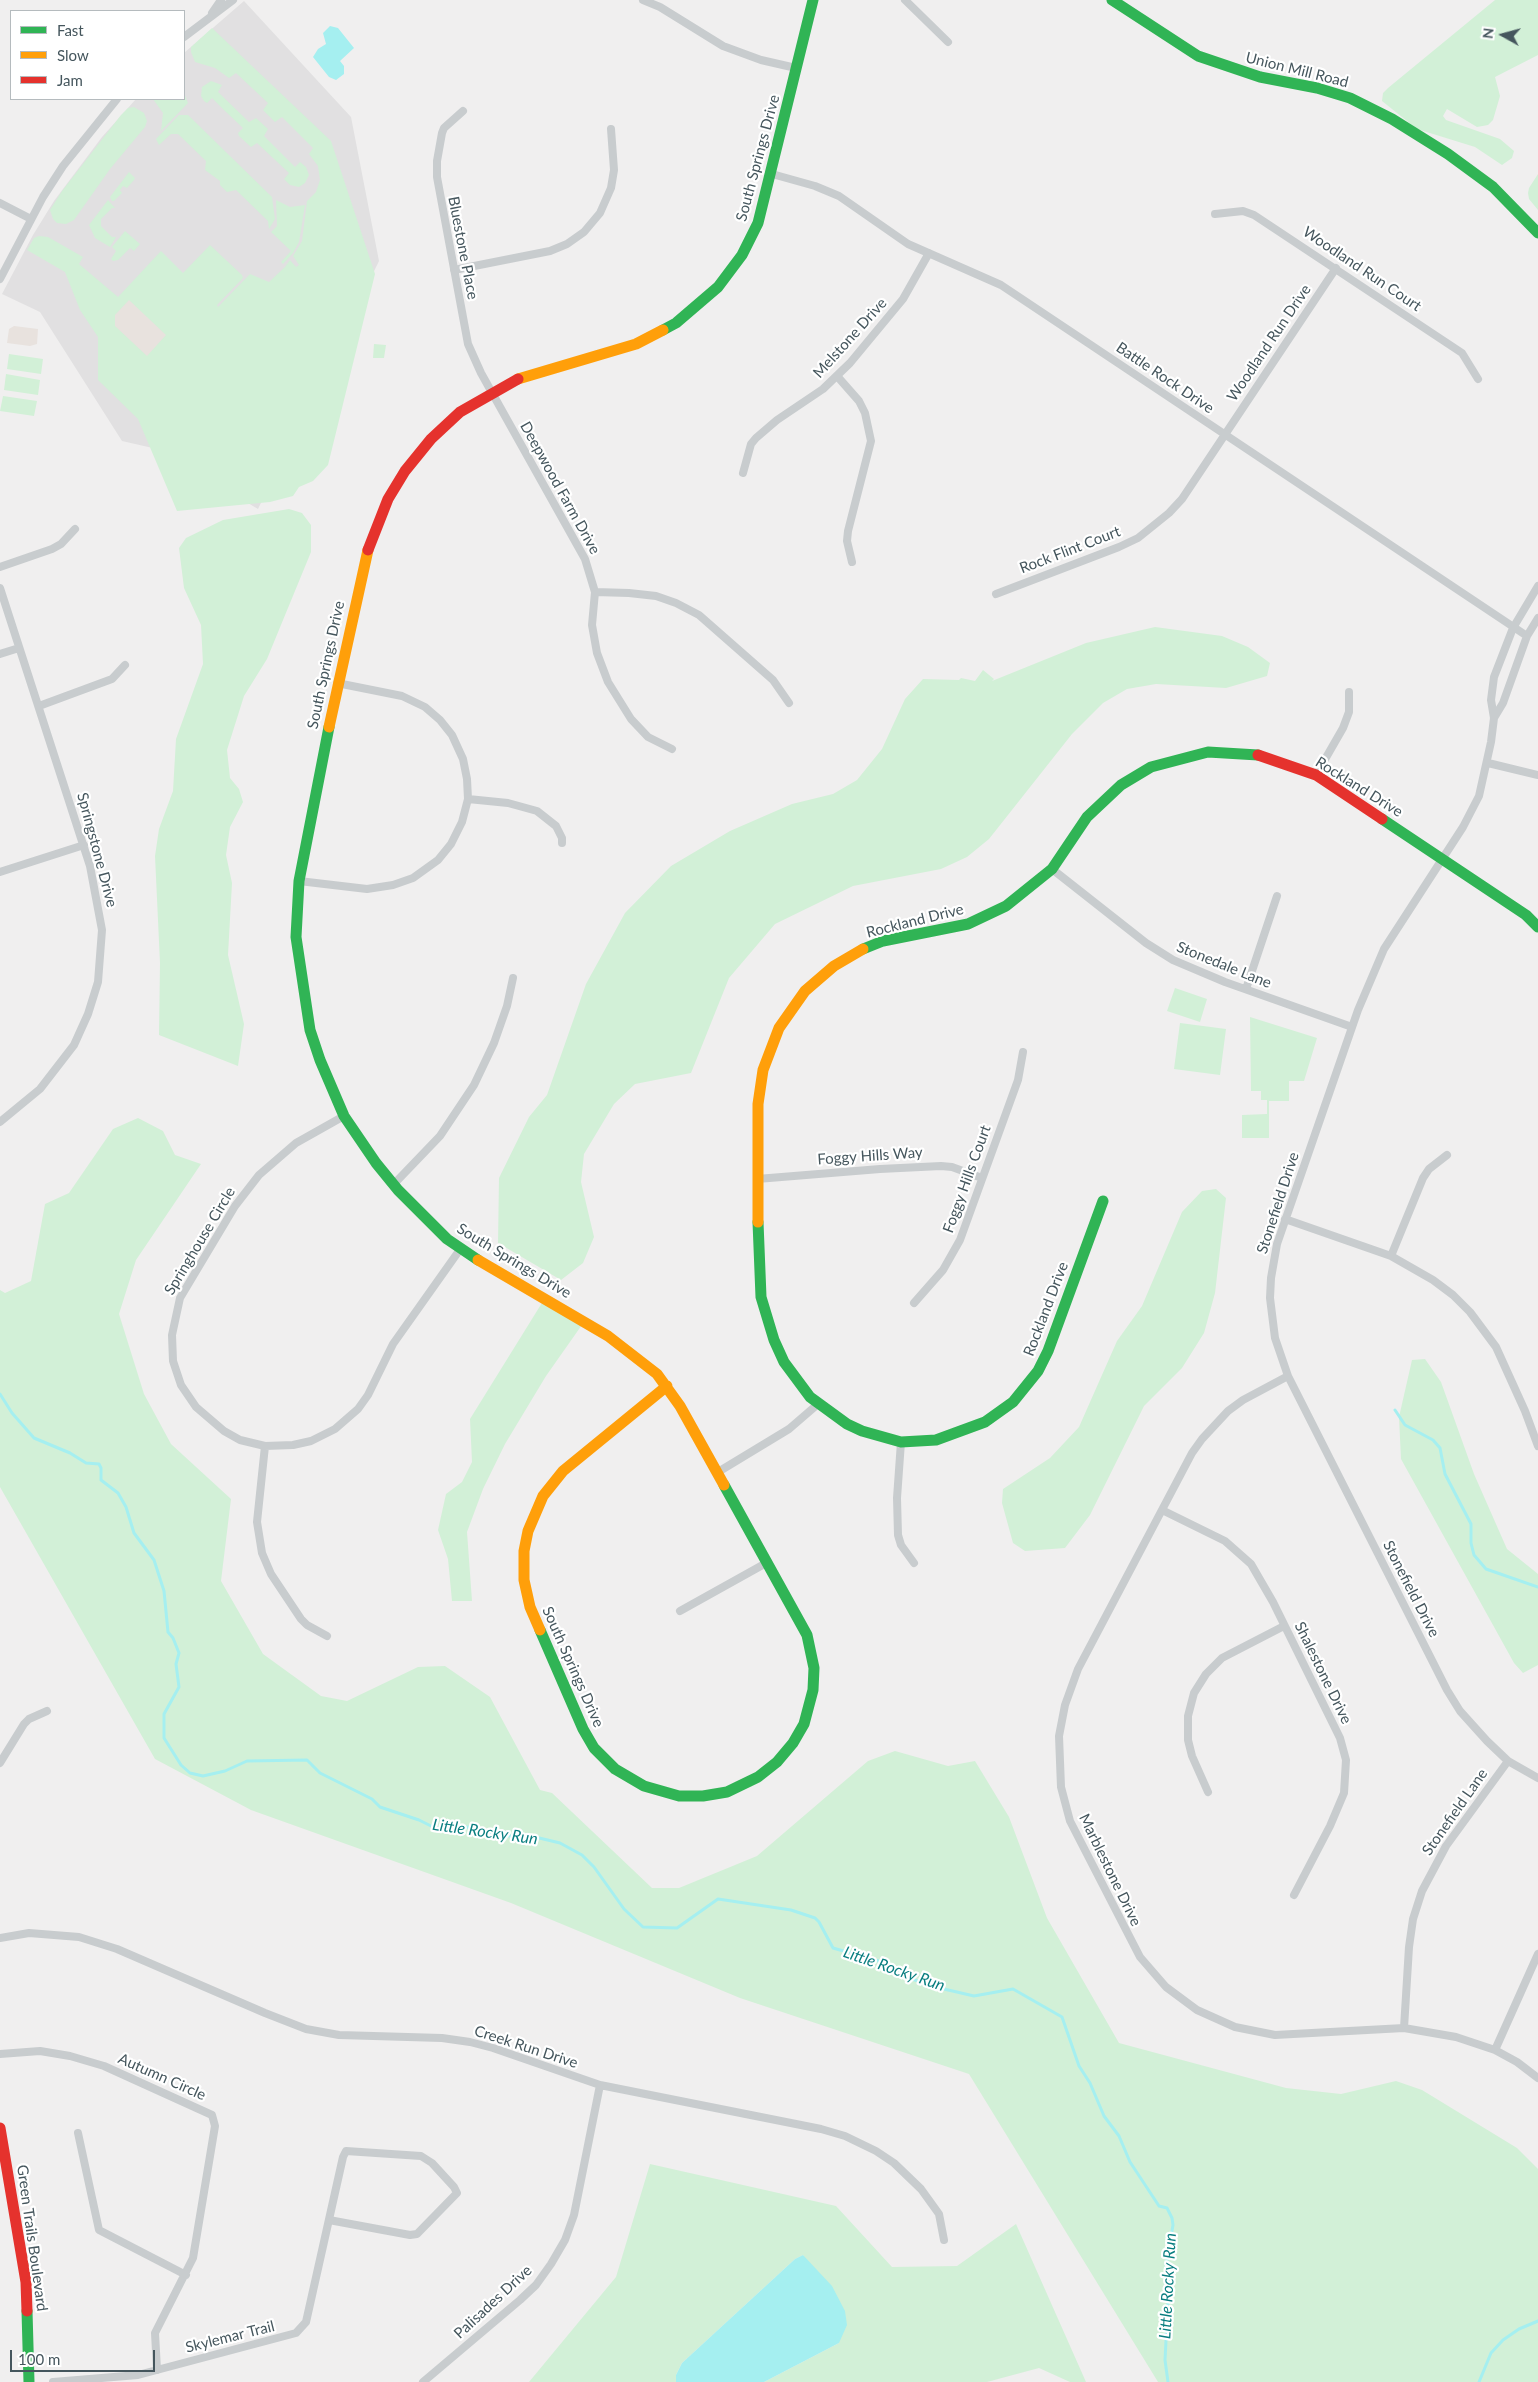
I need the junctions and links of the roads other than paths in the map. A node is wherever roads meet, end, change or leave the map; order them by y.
1 (221, 0) edge
2 (233, 0) edge
3 (644, 0) edge
4 (813, 0) edge
5 (905, 0) edge
6 (1112, 0) edge
7 (210, 16) junction
8 (185, 36) edge
9 (948, 42) dead end
10 (796, 68) junction
11 (116, 100) edge
12 (463, 112) dead end
13 (611, 129) dead end
14 (772, 174) junction
15 (0, 203) edge
16 (1215, 214) dead end
17 (31, 219) junction
18 (1538, 233) edge
19 (929, 254) junction
20 (1336, 268) junction
21 (454, 270) junction
22 (0, 279) edge
23 (837, 376) junction
24 (1478, 379) dead end
25 (492, 392) junction
26 (1225, 434) junction
27 (743, 473) dead end
28 (75, 529) dead end
29 (852, 562) dead end
30 (0, 567) edge
31 (1538, 586) edge
32 (0, 588) edge
33 (595, 592) junction
34 (996, 594) dead end
35 (1538, 618) edge
36 (1513, 628) junction
37 (1527, 636) junction
38 (19, 648) junction
39 (0, 654) edge
40 (125, 665) dead end
41 (337, 682) junction
42 (1349, 692) dead end
43 (790, 703) dead end
44 (39, 706) junction
45 (1494, 718) junction
46 (672, 749) dead end
47 (1488, 763) junction
48 (1316, 775) junction
49 (1538, 775) edge
50 (468, 799) junction
51 (562, 843) dead end
52 (84, 845) junction
53 (1442, 859) junction
54 (1052, 869) junction
55 (0, 872) edge
56 (299, 881) junction
57 (1277, 896) dead end
58 (1538, 927) edge
59 (513, 978) dead end
60 (1246, 989) junction
61 (1352, 1027) junction
62 (1023, 1052) dead end
63 (344, 1116) junction
64 (0, 1122) edge
65 (1446, 1155) dead end
66 (982, 1178) junction
67 (757, 1179) junction
68 (394, 1185) junction
69 (1102, 1201) dead end
70 (1285, 1220) junction
71 (461, 1248) junction
72 (1391, 1256) junction
73 (914, 1303) dead end
74 (1288, 1376) junction
75 (667, 1386) junction
76 (818, 1404) junction
77 (1534, 1424) edge
78 (901, 1442) junction
79 (265, 1446) junction
80 (1538, 1446) edge
81 (718, 1472) junction
82 (1162, 1510) junction
83 (768, 1562) junction
84 (914, 1563) dead end
85 (680, 1612) dead end
86 (1284, 1626) junction
87 (327, 1636) dead end
88 (47, 1711) dead end
89 (1508, 1761) junction
90 (0, 1763) edge
91 (1538, 1778) edge
92 (1208, 1792) dead end
93 (1294, 1895) dead end
94 (0, 1938) edge
95 (1538, 1954) edge
96 (1404, 2028) junction
97 (1494, 2050) junction
98 (0, 2054) edge
99 (1538, 2078) edge
100 (600, 2085) junction
101 (0, 2128) edge
102 (78, 2133) dead end
103 (329, 2220) junction
104 (944, 2240) dead end
105 (186, 2275) junction
106 (157, 2370) junction
107 (29, 2382) edge
108 (52, 2382) edge
109 (424, 2382) edge

1 - 7 street
2 - 7 street
3 - 10 street
4 - 10 street, South Springs Drive
5 - 9 street
6 - 18 street, Union Mill Road
7 - 8 street
10 - 14 street, South Springs Drive
11 - 17 street
12 - 21 street, Bluestone Place
13 - 21 street
14 - 19 street, Battle Rock Drive
14 - 25 street, South Springs Drive
15 - 17 street
16 - 20 street, Woodland Run Court
17 - 22 street
19 - 23 street, Melstone Drive
19 - 26 street, Battle Rock Drive
20 - 24 street, Woodland Run Court
20 - 26 street, Woodland Run Drive
21 - 25 street, Bluestone Place
23 - 27 street, Melstone Drive
23 - 29 street
25 - 33 street, Deepwood Farm Drive
25 - 41 street, South Springs Drive
26 - 34 street, Rock Flint Court
26 - 36 street, Battle Rock Drive
28 - 30 street
31 - 36 street, Stonefield Drive
32 - 38 street, Springstone Drive
33 - 43 street
33 - 46 street, Deepwood Farm Drive
35 - 37 street, Stonefield Drive
36 - 37 street, Battle Rock Drive
36 - 45 street, Stonefield Drive
37 - 45 street, Stonefield Drive
38 - 39 street
38 - 44 street, Springstone Drive
40 - 44 street
41 - 50 street
41 - 56 street, South Springs Drive
42 - 48 street
44 - 52 street, Springstone Drive
45 - 47 street, Stonefield Drive
47 - 49 street
47 - 53 street, Stonefield Drive
48 - 53 street, Rockland Drive
48 - 54 street, Rockland Drive
50 - 51 street
50 - 56 street
52 - 55 street
52 - 64 street, Springstone Drive
53 - 58 street, Rockland Drive
53 - 61 street, Stonefield Drive
54 - 60 street, Stonedale Lane
54 - 67 street, Rockland Drive
56 - 63 street, South Springs Drive
57 - 60 street
59 - 68 street
60 - 61 street, Stonedale Lane
61 - 70 street, Stonefield Drive
62 - 66 street, Foggy Hills Court
63 - 68 street, South Springs Drive
63 - 79 street, Springhouse Circle
65 - 72 street
66 - 67 street, Foggy Hills Way
66 - 73 street, Foggy Hills Court
67 - 76 street, Rockland Drive
68 - 71 street, South Springs Drive
69 - 78 street, Rockland Drive
70 - 72 street
70 - 74 street, Stonefield Drive
71 - 75 street, South Springs Drive
71 - 79 street, Springhouse Circle
72 - 77 street
74 - 82 street, Marblestone Drive
74 - 89 street, Stonefield Drive
75 - 81 street, South Springs Drive
75 - 83 street, South Springs Drive
76 - 78 street, Rockland Drive
76 - 81 street
77 - 80 street
78 - 84 street
79 - 87 street
81 - 83 street, South Springs Drive
82 - 86 street, Shalestone Drive
82 - 96 street, Marblestone Drive
83 - 85 street
86 - 92 street
86 - 93 street, Shalestone Drive
88 - 90 street
89 - 91 street, Stonefield Drive
89 - 96 street, Stonefield Lane
94 - 100 street, Creek Run Drive
95 - 97 street
96 - 97 street, Marblestone Drive
97 - 99 street, Marblestone Drive
98 - 105 street, Autumn Circle
100 - 104 street, Creek Run Drive
100 - 109 street, Palisades Drive
101 - 107 street, Green Trails Boulevard
102 - 105 street
103 - 103 street, Skylemar Trail
103 - 106 street, Skylemar Trail
105 - 106 street, Autumn Circle
106 - 108 street, Skylemar Trail

